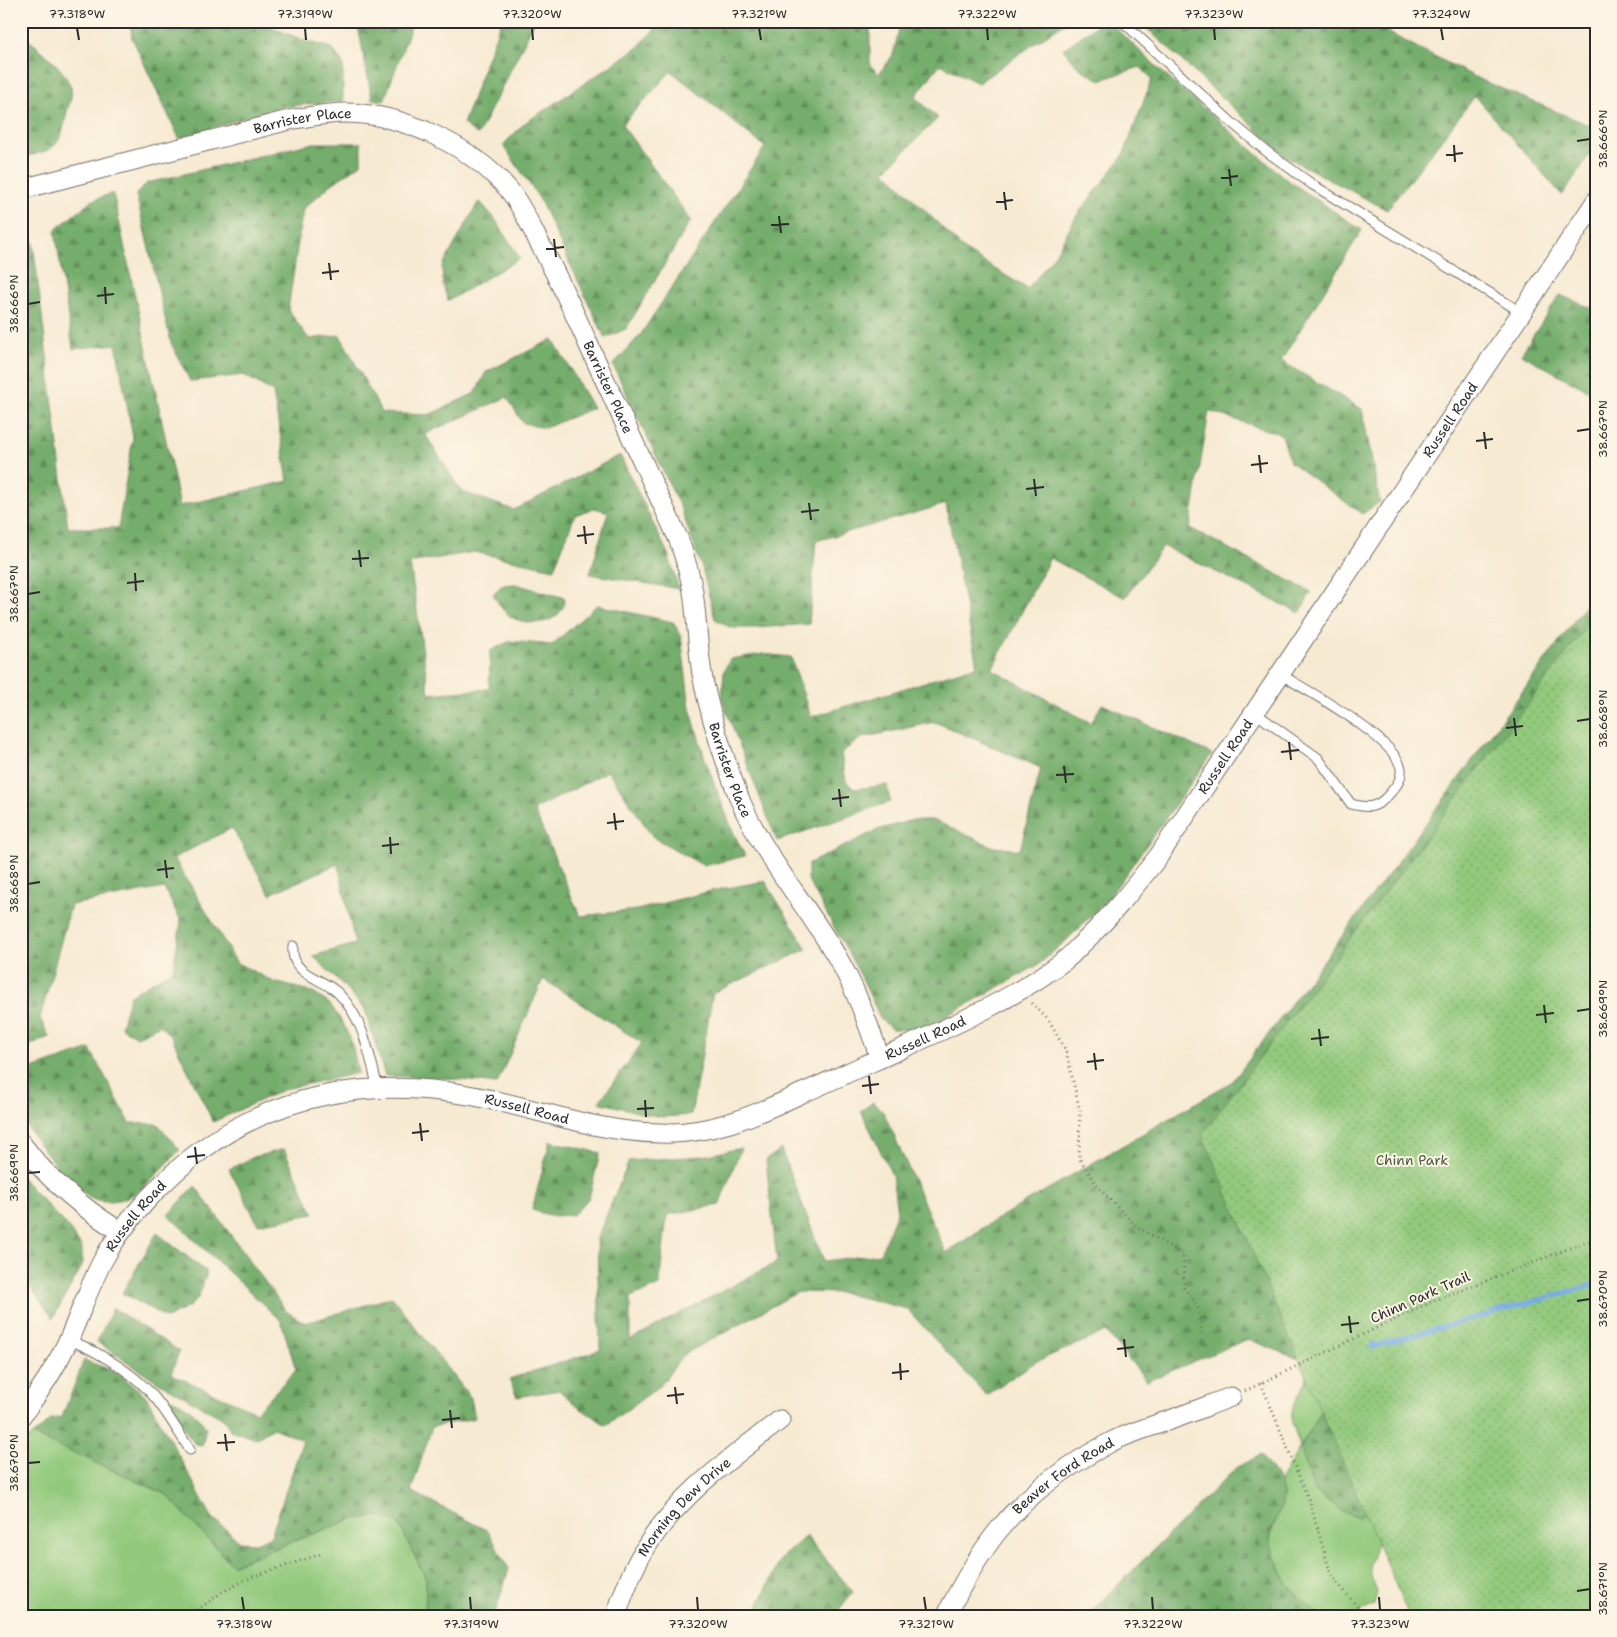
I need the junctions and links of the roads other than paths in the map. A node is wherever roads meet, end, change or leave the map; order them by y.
1 (1122, 21) edge
2 (30, 187) dead end
3 (1596, 201) edge
4 (1521, 312) junction
5 (1280, 674) junction
6 (1254, 712) junction
7 (293, 946) dead end
8 (880, 1058) junction
9 (378, 1089) junction
10 (21, 1143) edge
11 (121, 1232) junction
12 (68, 1339) junction
13 (1230, 1397) road end
14 (21, 1416) edge
15 (780, 1420) dead end
16 (190, 1450) dead end
17 (616, 1616) edge
18 (946, 1616) edge

1 - 4 lane
2 - 8 street, Barrister Place
3 - 4 street, Russell Road
4 - 5 street, Russell Road
5 - 6 street, Russell Road
5 - 6 lane
6 - 8 street, Russell Road
7 - 9 lane
8 - 9 street, Russell Road
9 - 11 street, Russell Road
10 - 11 street
11 - 12 street, Russell Road
12 - 14 street, Russell Road
12 - 16 lane
13 - 18 street, Beaver Ford Road
15 - 17 street, Morning Dew Drive

